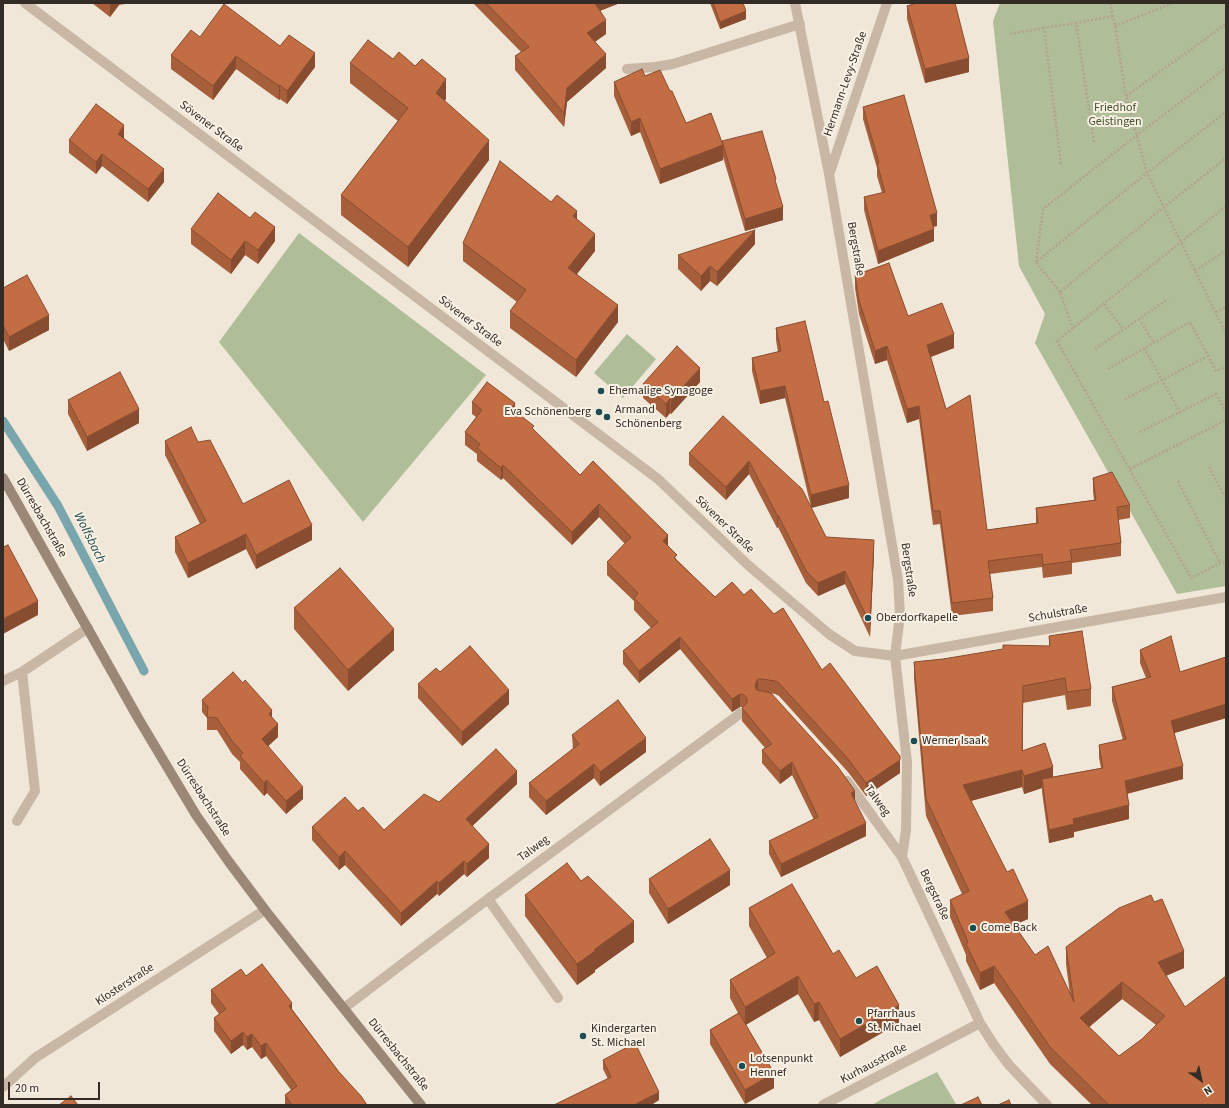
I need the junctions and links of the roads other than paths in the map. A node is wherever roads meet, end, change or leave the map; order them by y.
1 (25, 3) edge
2 (795, 3) edge
3 (887, 3) edge
4 (800, 24) junction
5 (627, 69) dead end
6 (829, 174) junction
7 (3, 478) edge
8 (1226, 597) edge
9 (88, 628) junction
10 (895, 656) junction
11 (22, 672) junction
12 (3, 681) edge
13 (741, 713) edge
14 (843, 776) edge
15 (17, 821) dead end
16 (902, 857) junction
17 (488, 899) junction
18 (265, 910) junction
19 (558, 998) dead end
20 (344, 1008) junction
21 (980, 1023) junction
22 (3, 1087) edge
23 (421, 1105) edge
24 (823, 1105) edge
25 (1047, 1105) edge

1 - 10 street, Sövener Straße
2 - 4 street, Bergstraße
3 - 6 street, Hermann-Levy-Straße
4 - 5 street
4 - 6 street, Bergstraße
6 - 10 street, Bergstraße
7 - 9 main road, Dürresbachstraße
8 - 10 street, Schulstraße
9 - 11 street
9 - 18 main road, Dürresbachstraße
10 - 16 street, Bergstraße
11 - 12 street
11 - 15 street
13 - 17 street, Talweg
14 - 16 street, Talweg
16 - 21 street, Bergstraße
17 - 19 street
17 - 20 street, Talweg
18 - 20 main road, Dürresbachstraße
18 - 22 street, Klosterstraße
20 - 23 main road, Dürresbachstraße
21 - 24 street, Kurhausstraße
21 - 25 street, Bergstraße

